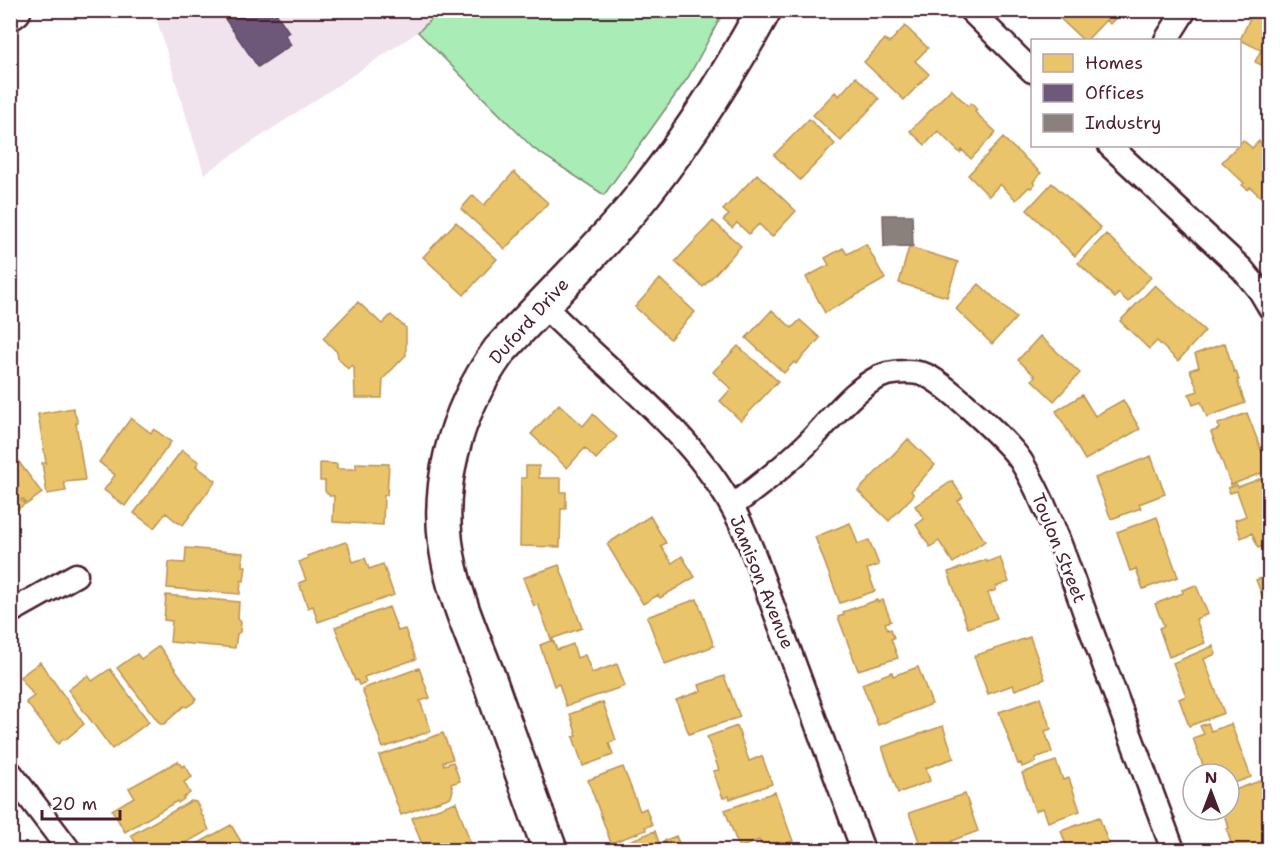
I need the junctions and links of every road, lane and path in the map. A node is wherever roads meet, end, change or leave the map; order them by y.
1 (15, 10) edge
2 (764, 10) edge
3 (970, 10) edge
4 (1185, 10) edge
5 (10, 14) edge
6 (1168, 39) edge
7 (1031, 70) edge
8 (1111, 147) edge
9 (542, 304) junction
10 (1269, 308) edge
11 (732, 506) junction
12 (76, 575) dead end
13 (10, 612) edge
14 (10, 772) edge
15 (69, 850) edge
16 (550, 850) edge
17 (863, 850) edge
18 (1173, 850) edge

1 - 5 street
2 - 9 street, Duford Drive
3 - 7 street
4 - 6 street
8 - 10 street
9 - 11 street, Jamison Avenue
9 - 16 street, Duford Drive
11 - 17 street, Jamison Avenue
11 - 18 street, Toulon Street
12 - 13 street
14 - 15 street

